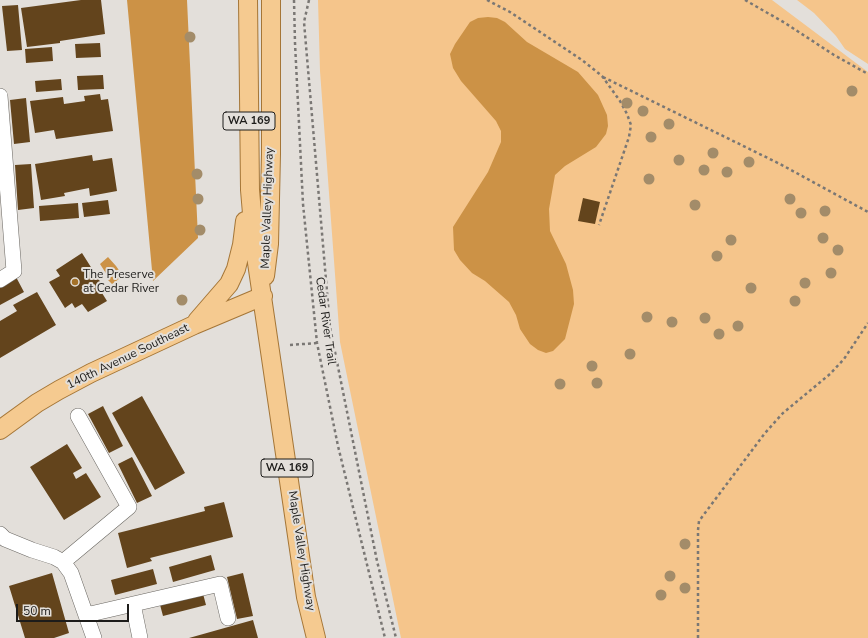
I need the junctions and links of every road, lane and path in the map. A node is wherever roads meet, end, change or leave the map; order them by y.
1 (248, 0) edge
2 (271, 0) edge
3 (294, 0) edge
4 (309, 0) edge
5 (487, 0) edge
6 (745, 0) edge
7 (868, 74) edge
8 (602, 76) junction
9 (0, 96) edge
10 (250, 190) junction
11 (868, 212) edge
12 (598, 225) dead end
13 (0, 280) edge
14 (263, 296) junction
15 (868, 323) edge
16 (194, 325) junction
17 (317, 343) junction
18 (290, 344) dead end
19 (78, 416) dead end
20 (0, 430) edge
21 (0, 534) edge
22 (63, 562) junction
23 (133, 604) junction
24 (86, 614) junction
25 (228, 618) dead end
26 (94, 638) edge
27 (140, 638) edge
28 (316, 638) edge
29 (384, 638) edge
30 (396, 638) edge
31 (698, 638) edge

1 - 10 main road, Maple Valley Highway / WA 169
2 - 14 main road, Maple Valley Highway / WA 169
3 - 17 path, Cedar River Trail
4 - 30 path
5 - 8 path
6 - 7 path
8 - 11 path
8 - 12 path
9 - 13 street
10 - 14 main road, Maple Valley Highway / WA 169
10 - 16 main road
14 - 16 main road, 140th Avenue Southeast
14 - 28 main road, Maple Valley Highway / WA 169
15 - 31 path
16 - 20 main road, 140th Avenue Southeast
17 - 18 path
17 - 29 path, Cedar River Trail
19 - 22 street
21 - 22 street
22 - 24 street
23 - 24 street
23 - 25 street
23 - 27 street
24 - 26 street

